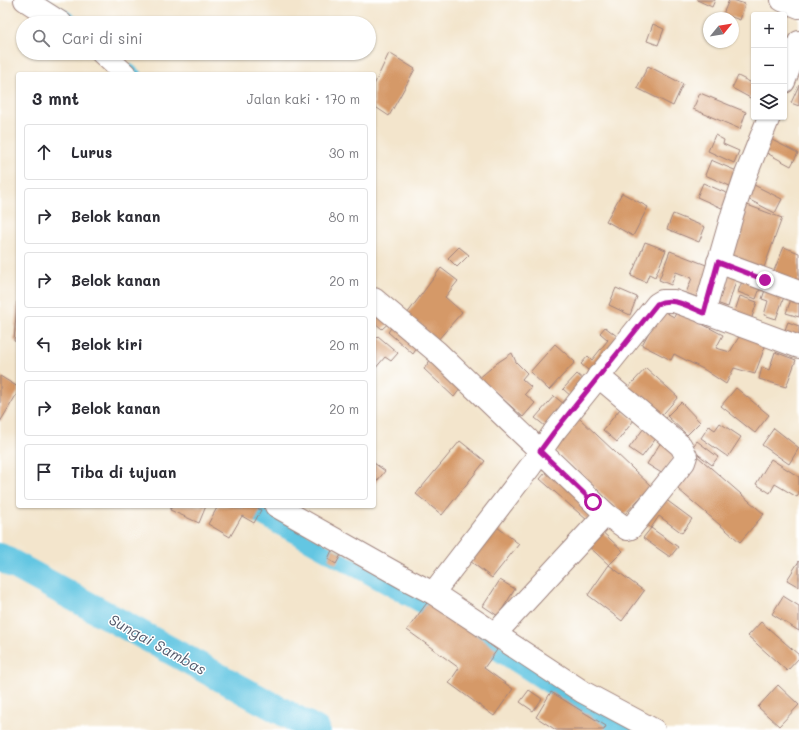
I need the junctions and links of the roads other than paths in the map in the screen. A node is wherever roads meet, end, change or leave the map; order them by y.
1 (25, 0) edge
2 (782, 0) edge
3 (799, 7) edge
4 (50, 16) edge
5 (799, 42) edge
6 (110, 60) edge
7 (123, 72) edge
8 (787, 74) edge
9 (768, 120) edge
10 (718, 262) junction
11 (799, 292) edge
12 (376, 301) edge
13 (704, 313) junction
14 (799, 347) edge
15 (598, 376) junction
16 (540, 451) junction
17 (280, 508) edge
18 (606, 514) junction
19 (432, 593) junction
20 (495, 634) junction
21 (654, 730) edge

1 - 4 street
2 - 3 street
5 - 8 street
6 - 7 street
9 - 10 street
10 - 11 street
10 - 13 street
12 - 16 street
13 - 14 street
13 - 15 street
15 - 16 street
15 - 18 street
16 - 18 street
16 - 19 street
17 - 19 street
18 - 20 street
19 - 20 street
20 - 21 street

